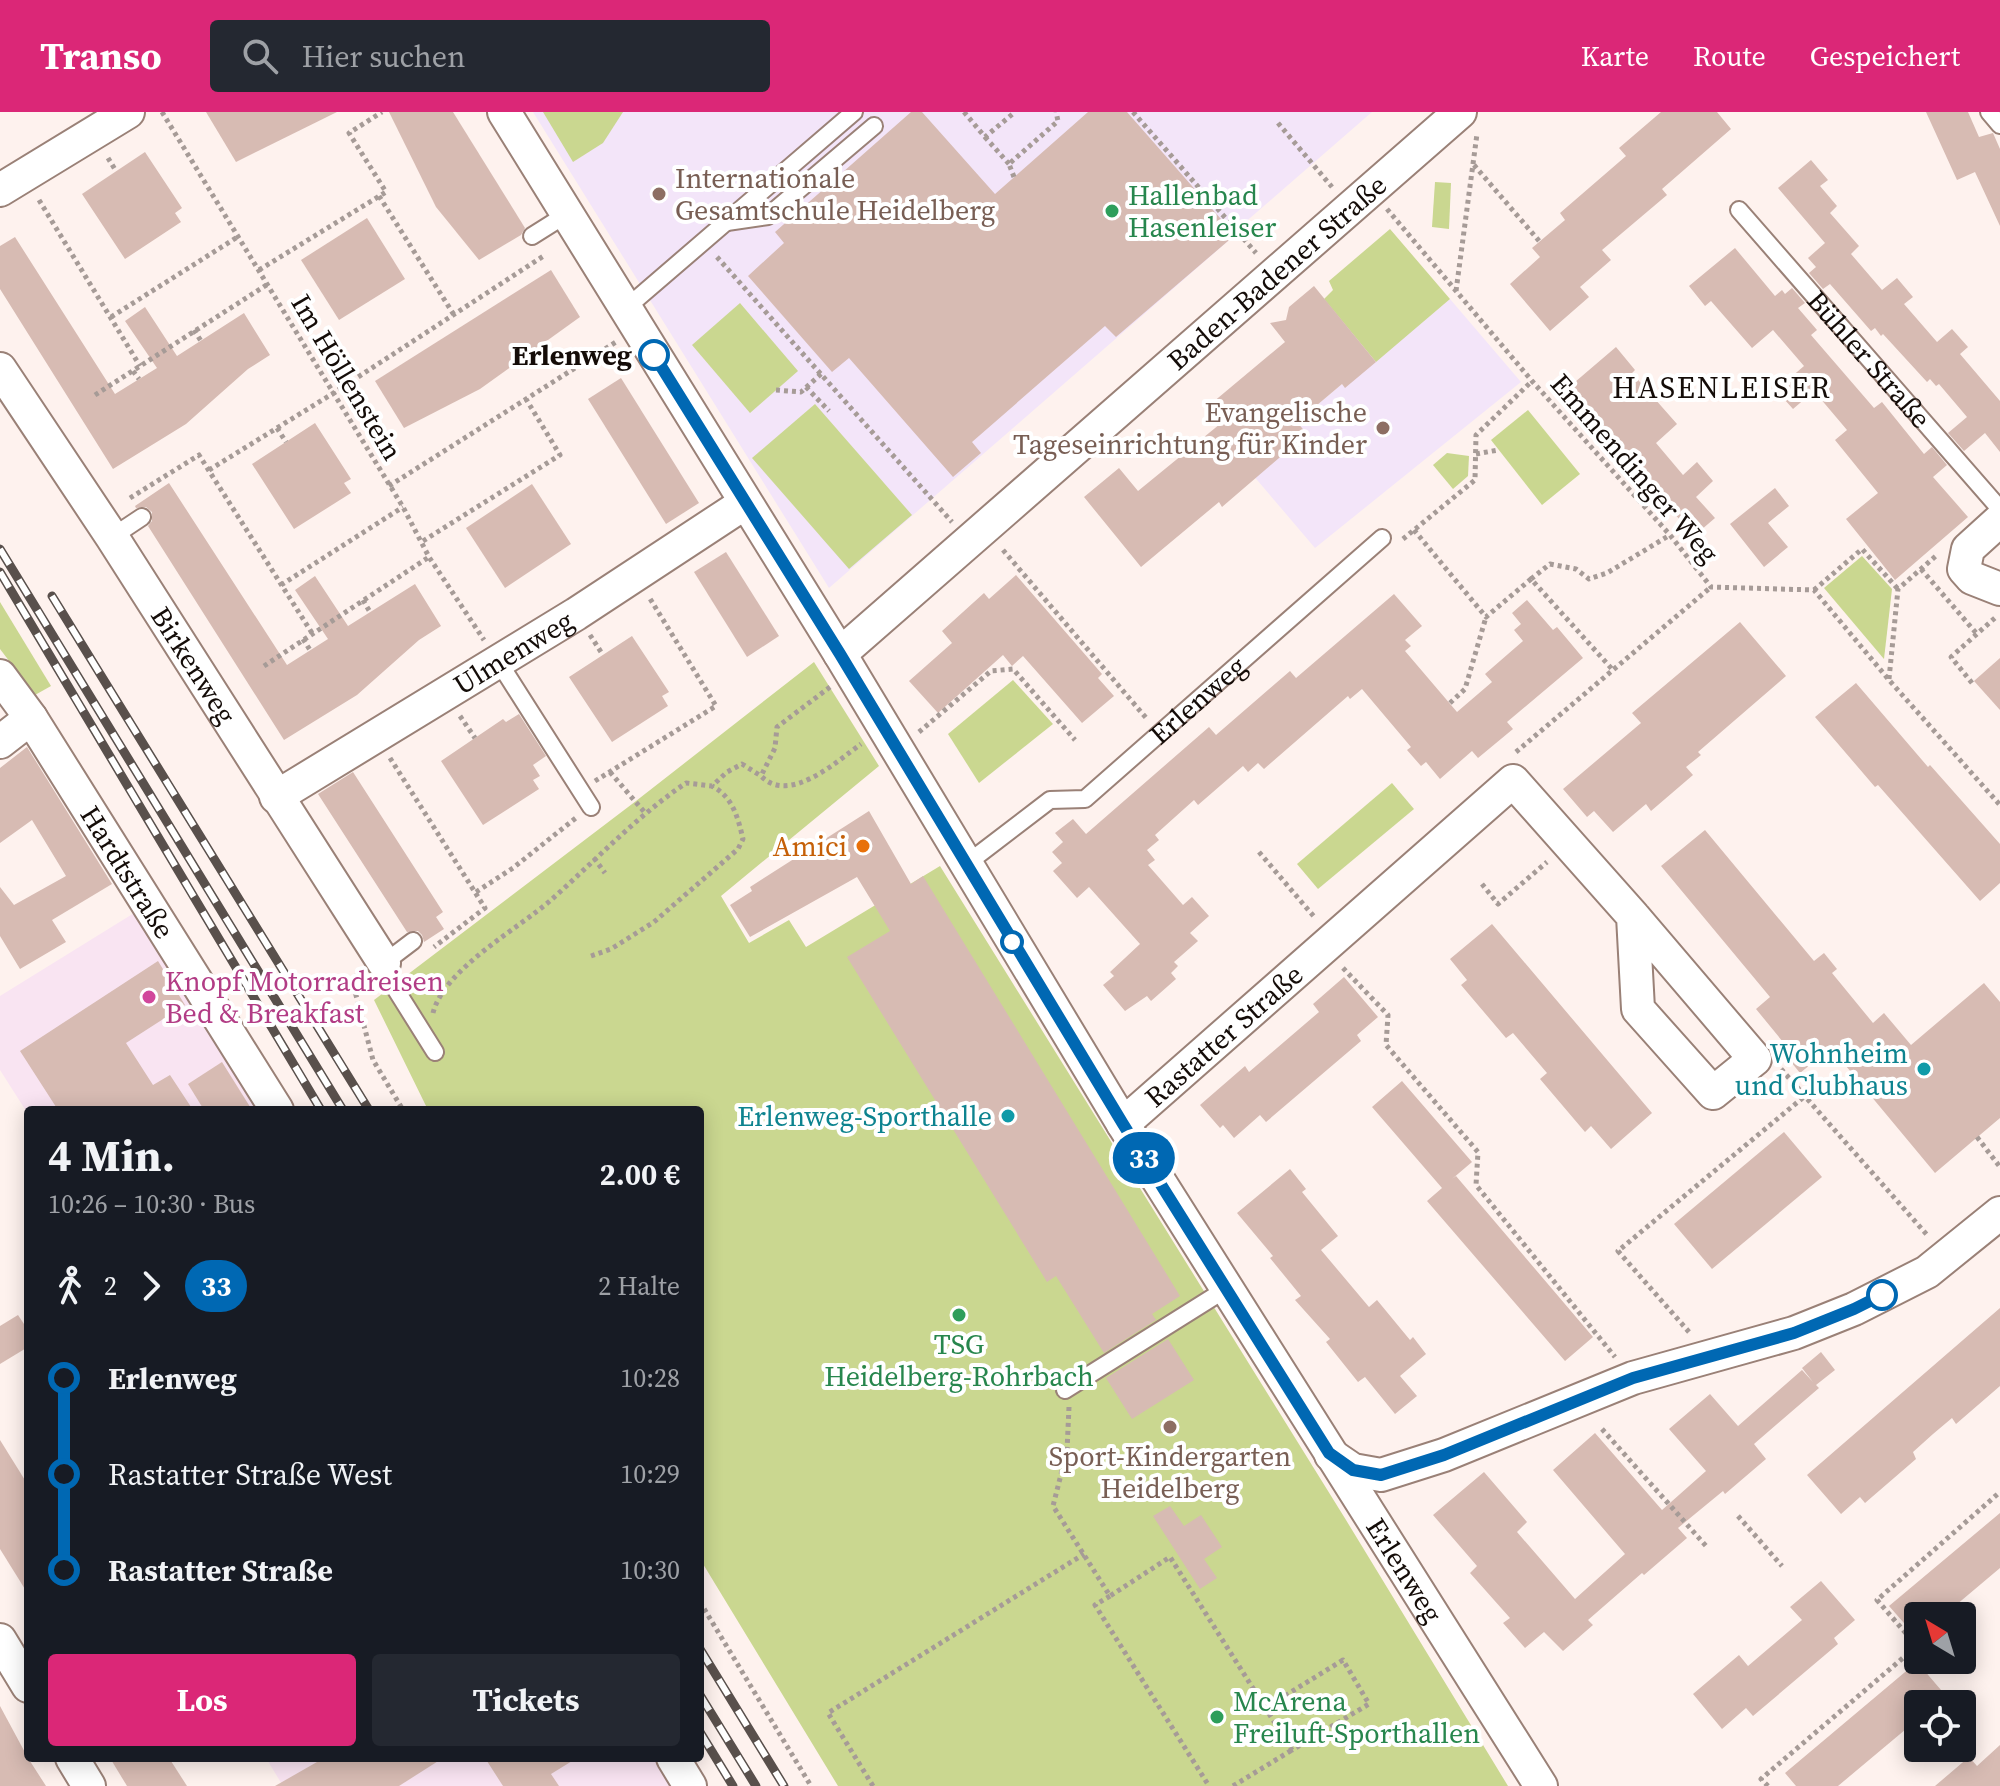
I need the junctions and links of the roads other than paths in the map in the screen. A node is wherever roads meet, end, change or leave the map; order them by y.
1 (128, 112) edge
2 (504, 112) edge
3 (854, 112) edge
4 (1989, 112) edge
5 (1469, 119) edge
6 (2000, 125) edge
7 (874, 126) dead end
8 (12, 182) edge
9 (1739, 210) dead end
10 (726, 222) junction
11 (572, 223) junction
12 (532, 236) dead end
13 (631, 319) junction
14 (0, 369) edge
15 (745, 503) junction
16 (2000, 509) edge
17 (142, 517) dead end
18 (2000, 520) edge
19 (105, 527) junction
20 (1382, 538) road end
21 (2000, 589) edge
22 (498, 661) junction
23 (846, 664) junction
24 (0, 676) edge
25 (31, 718) junction
26 (0, 742) edge
27 (276, 797) junction
28 (591, 807) road end
29 (965, 865) junction
30 (1633, 916) junction
31 (420, 947) road end
32 (381, 959) junction
33 (435, 1052) road end
34 (274, 1106) edge
35 (1123, 1124) junction
36 (2000, 1213) edge
37 (1226, 1289) junction
38 (1065, 1390) road end
39 (1329, 1453) junction
40 (0, 1640) edge
41 (24, 1679) edge
42 (74, 1762) edge
43 (675, 1762) edge
44 (89, 1786) edge
45 (690, 1786) edge
46 (1541, 1786) edge

1 - 8 street
2 - 11 street, Erlenweg
3 - 10 lane
4 - 6 lane
5 - 23 street, Baden-Badener Straße
7 - 10 lane
9 - 16 lane, Bühler Straße
10 - 13 lane
11 - 12 lane
11 - 13 street, Erlenweg
13 - 15 street, Erlenweg
14 - 19 street, Birkenweg
15 - 22 street, Ulmenweg
15 - 23 street, Erlenweg
17 - 19 lane
18 - 21 street
19 - 27 street, Birkenweg
20 - 29 lane, Erlenweg
22 - 27 street, Ulmenweg
22 - 28 lane
23 - 29 street, Erlenweg
24 - 25 street, Hardtstraße
25 - 26 street
25 - 34 street, Hardtstraße
27 - 32 street, Birkenweg
29 - 35 street, Erlenweg
30 - 30 street
30 - 35 street, Rastatter Straße
31 - 32 lane
32 - 33 lane
35 - 37 street, Erlenweg
36 - 39 street
37 - 38 lane
37 - 39 street, Erlenweg
39 - 46 street, Erlenweg
40 - 41 street
42 - 44 street
43 - 45 street

